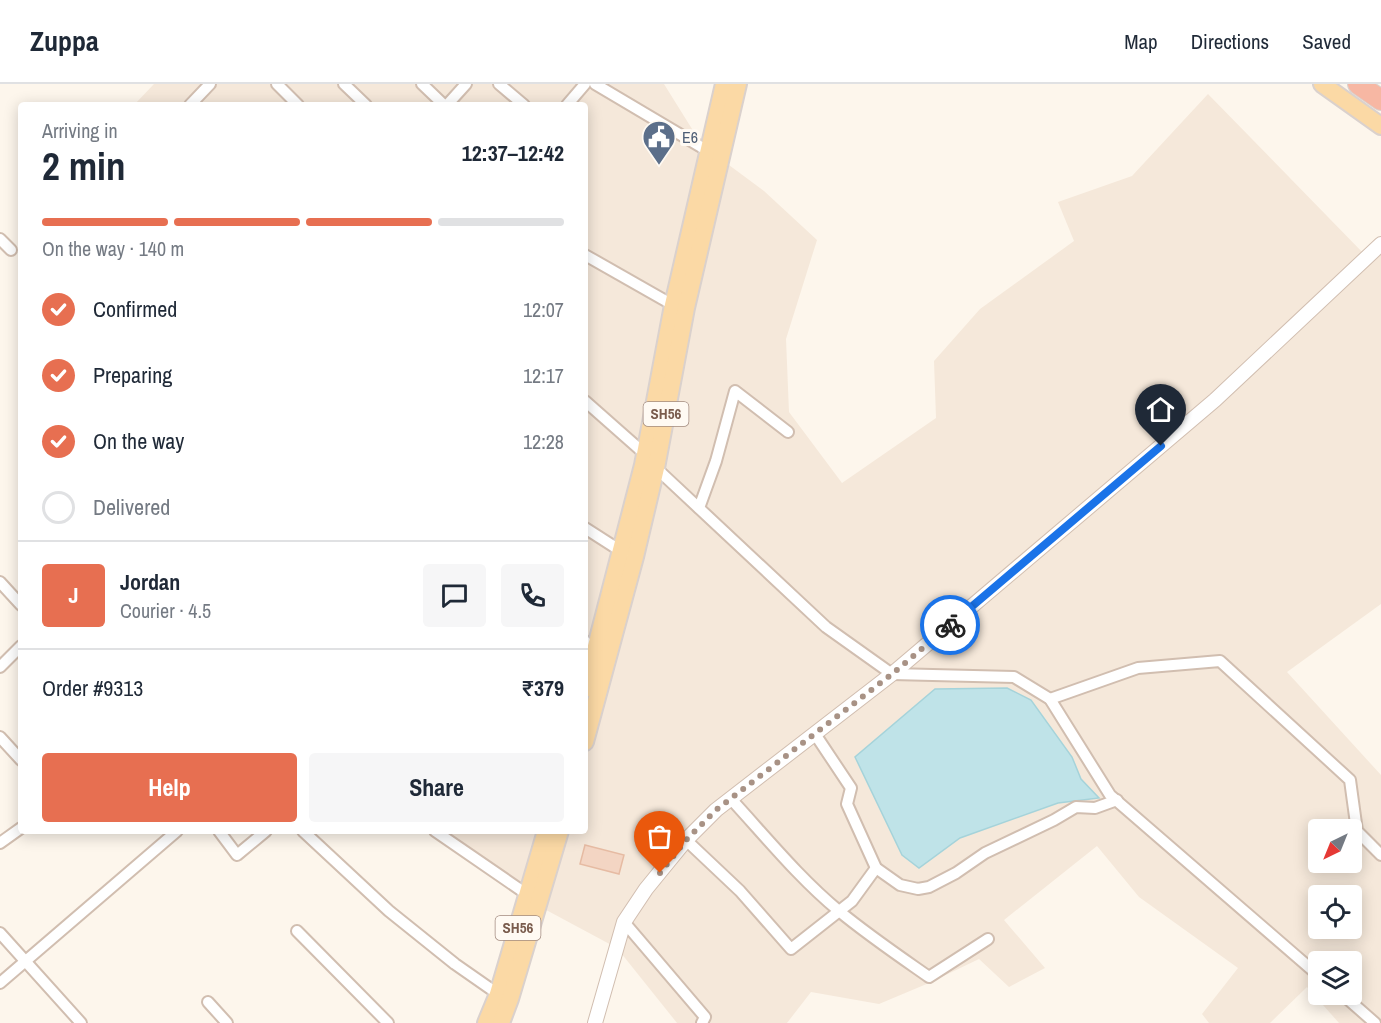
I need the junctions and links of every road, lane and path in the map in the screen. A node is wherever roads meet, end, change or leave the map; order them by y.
1 (210, 84) edge
2 (277, 84) edge
3 (344, 84) edge
4 (422, 84) edge
5 (466, 84) edge
6 (500, 84) edge
7 (585, 84) edge
8 (595, 84) edge
9 (724, 84) edge
10 (738, 84) edge
11 (1322, 84) edge
12 (1358, 84) edge
13 (1381, 100) edge
14 (193, 102) edge
15 (295, 102) edge
16 (363, 102) edge
17 (443, 102) edge
18 (449, 102) edge
19 (521, 102) edge
20 (570, 102) edge
21 (1381, 126) edge
22 (708, 151) junction
23 (0, 239) edge
24 (1381, 244) edge
25 (11, 250) dead end
26 (588, 257) edge
27 (673, 305) junction
28 (588, 404) edge
29 (788, 432) dead end
30 (645, 454) junction
31 (657, 468) junction
32 (699, 508) junction
33 (588, 530) edge
34 (628, 554) junction
35 (0, 582) edge
36 (18, 601) edge
37 (590, 646) edge
38 (18, 649) edge
39 (588, 663) edge
40 (0, 667) edge
41 (892, 674) junction
42 (1050, 699) junction
43 (588, 729) edge
44 (815, 734) junction
45 (0, 737) edge
46 (18, 757) edge
47 (730, 799) junction
48 (1117, 800) junction
49 (18, 830) edge
50 (173, 834) edge
51 (221, 834) edge
52 (262, 834) edge
53 (306, 834) edge
54 (439, 834) edge
55 (545, 834) edge
56 (559, 834) edge
57 (686, 840) junction
58 (0, 843) edge
59 (1381, 855) edge
60 (876, 868) junction
61 (528, 895) junction
62 (840, 912) junction
63 (624, 922) junction
64 (297, 931) dead end
65 (0, 933) edge
66 (987, 939) dead end
67 (25, 961) junction
68 (1308, 966) edge
69 (0, 983) edge
70 (498, 994) junction
71 (208, 1002) dead end
72 (1354, 1005) edge
73 (81, 1023) edge
74 (227, 1023) edge
75 (388, 1023) edge
76 (486, 1023) edge
77 (501, 1023) edge
78 (595, 1023) edge
79 (702, 1023) edge
80 (1374, 1023) edge

1 - 14 street
2 - 15 street
3 - 16 street
4 - 17 street
5 - 18 street
6 - 19 street
7 - 20 street
8 - 22 street
9 - 22 main road, SH56
10 - 31 main road, SH56
11 - 21 main road
12 - 13 highway
22 - 27 main road, SH56
23 - 25 street
24 - 41 street
26 - 27 street
27 - 30 main road, SH56
28 - 30 street
29 - 32 street
30 - 34 main road, SH56
31 - 32 street
31 - 34 main road, SH56
32 - 41 street
33 - 34 street
34 - 37 main road, SH56
34 - 43 main road, SH56
35 - 36 street
37 - 39 main road, SH56
38 - 40 street
41 - 42 street
41 - 44 street
42 - 48 street
42 - 59 street
44 - 47 street
44 - 60 street
45 - 46 street
47 - 57 street
47 - 62 street
48 - 60 street
48 - 68 street
49 - 58 street
50 - 67 street
51 - 52 street
53 - 70 street
54 - 61 street
55 - 61 main road, SH56
56 - 77 main road, SH56
57 - 62 street
57 - 63 street
60 - 62 street
61 - 70 main road, SH56
62 - 66 street
63 - 78 street
63 - 79 street
64 - 75 street
65 - 67 street
67 - 69 street
67 - 73 street
70 - 76 main road, SH56
71 - 74 street
72 - 80 street

